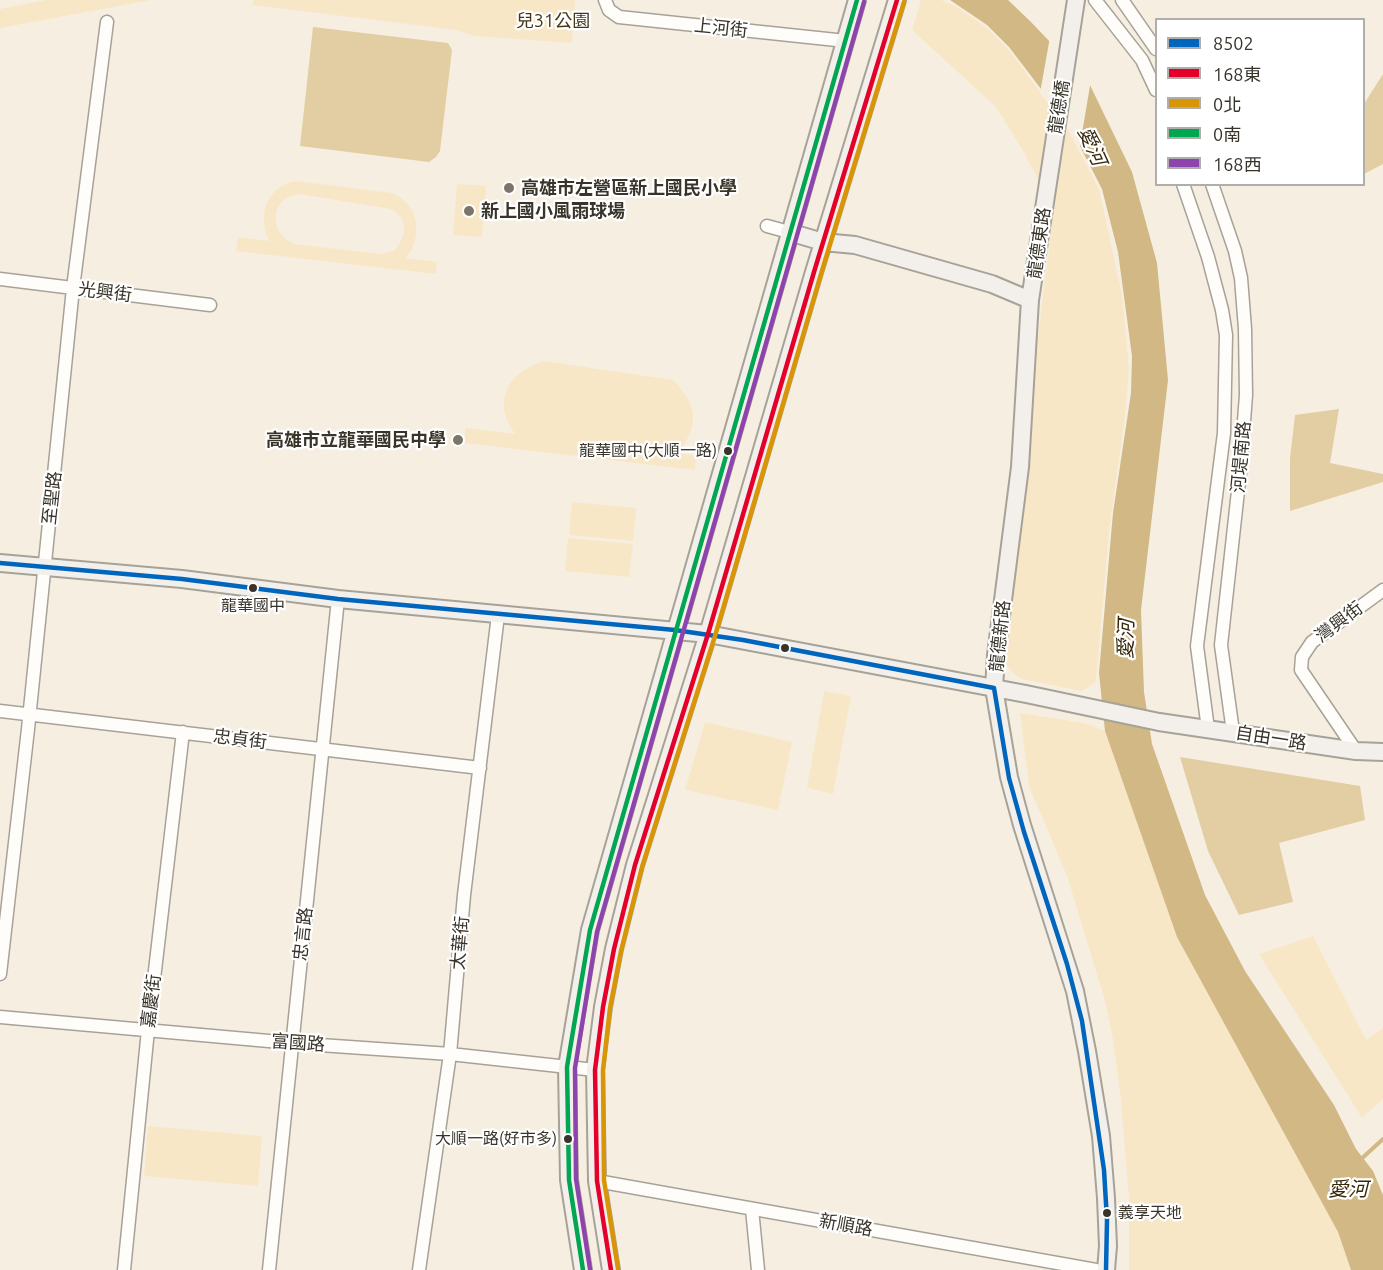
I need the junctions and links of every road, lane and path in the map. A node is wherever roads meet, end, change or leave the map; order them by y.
1 (605, 0) edge
2 (857, 0) edge
3 (1076, 0) edge
4 (1095, 0) edge
5 (1122, 0) edge
6 (894, 1) edge
7 (106, 22) dead end
8 (846, 41) junction
9 (1155, 48) edge
10 (1155, 88) edge
11 (1048, 185) joint
12 (1184, 186) edge
13 (1213, 186) edge
14 (767, 226) dead end
15 (789, 232) junction
16 (823, 242) junction
17 (0, 279) edge
18 (73, 288) junction
19 (1030, 300) junction
20 (210, 304) dead end
21 (0, 563) edge
22 (45, 568) junction
23 (1383, 590) edge
24 (338, 599) junction
25 (498, 615) junction
26 (675, 630) junction
27 (708, 634) junction
28 (994, 688) junction
29 (0, 711) edge
30 (30, 714) junction
31 (1208, 729) junction
32 (183, 732) junction
33 (1233, 732) junction
34 (323, 749) junction
35 (1356, 751) junction
36 (1383, 752) edge
37 (480, 768) junction
38 (0, 975) edge
39 (0, 1017) edge
40 (148, 1030) junction
41 (291, 1043) junction
42 (450, 1054) junction
43 (567, 1067) junction
44 (595, 1070) junction
45 (597, 1181) junction
46 (752, 1209) junction
47 (124, 1270) edge
48 (269, 1270) edge
49 (419, 1270) edge
50 (583, 1270) edge
51 (611, 1270) edge
52 (759, 1270) edge
53 (1095, 1270) edge
54 (1106, 1270) edge

1 - 8 street, 上河街
2 - 8 street
3 - 11 street, 龍德橋
4 - 10 street
5 - 9 street
6 - 16 street
7 - 18 street, 至聖路
8 - 15 street
11 - 19 street, 龍德東路
12 - 31 street, 河堤南路
13 - 33 street, 河堤南路
14 - 15 street
15 - 16 street
15 - 26 street
16 - 19 street
16 - 27 street
17 - 18 street, 光興街
18 - 20 street, 光興街
18 - 22 street, 至聖路
19 - 28 street, 龍德新路
21 - 22 street
22 - 24 street
22 - 30 street, 至聖路
23 - 35 street, 灣興街
24 - 25 street
24 - 34 street, 忠言路
25 - 26 street
25 - 37 street, 太華街
26 - 27 street
26 - 43 street
27 - 28 street
27 - 44 street
28 - 31 street, 自由一路
28 - 54 street, 龍德新路
29 - 30 street, 忠貞街
30 - 32 street, 忠貞街
30 - 38 street, 至聖路
31 - 33 street, 自由一路
32 - 34 street, 忠貞街
32 - 40 street, 嘉慶街
33 - 35 street, 自由一路
34 - 37 street, 忠貞街
34 - 41 street, 忠言路
35 - 36 street, 自由一路
37 - 42 street, 太華街
39 - 40 street, 富國路
40 - 41 street, 富國路
40 - 47 street, 嘉慶街
41 - 42 street, 富國路
41 - 48 street, 忠言路
42 - 43 street, 富國路
42 - 49 street, 太華街
43 - 44 street, 富國路
43 - 50 street
44 - 45 street
45 - 46 street, 新順路
45 - 51 street
46 - 52 street
46 - 53 street, 新順路

